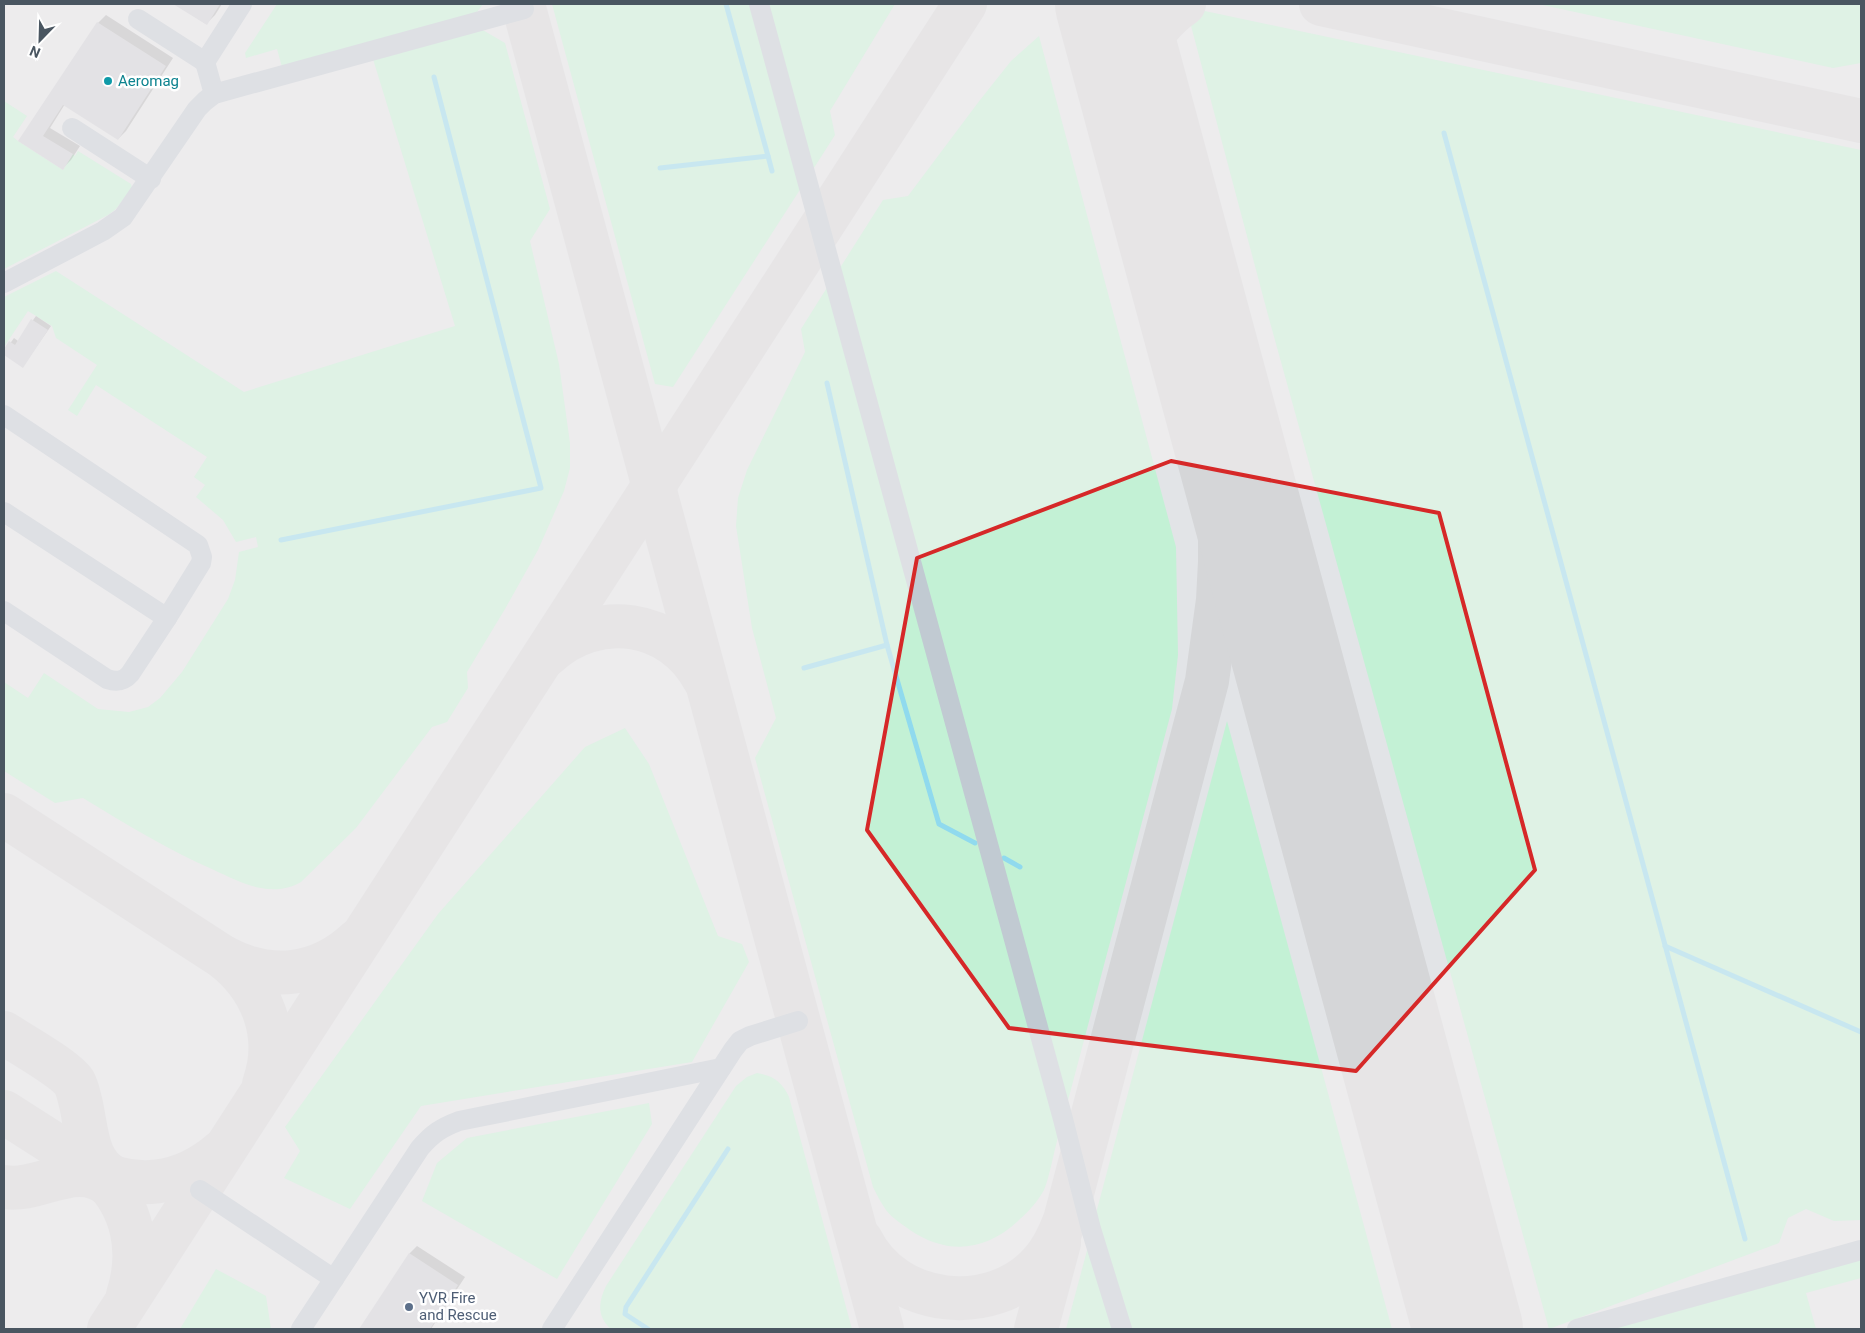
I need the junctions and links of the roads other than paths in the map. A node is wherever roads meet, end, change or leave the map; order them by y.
1 (242, 4) edge
2 (759, 4) edge
3 (524, 9) dead end
4 (138, 19) dead end
5 (205, 62) junction
6 (214, 94) junction
7 (72, 128) dead end
8 (151, 179) junction
9 (4, 283) edge
10 (4, 415) edge
11 (4, 512) edge
12 (4, 611) edge
13 (166, 618) junction
14 (798, 1021) dead end
15 (721, 1068) junction
16 (200, 1190) dead end
17 (1861, 1250) edge
18 (334, 1278) junction
19 (301, 1329) edge
20 (552, 1329) edge
21 (1122, 1329) edge
22 (1577, 1329) edge

1 - 5 lane
2 - 21 lane
3 - 6 lane
4 - 5 lane
5 - 6 lane
6 - 8 lane
7 - 8 lane
8 - 9 lane
10 - 13 lane
11 - 13 lane
12 - 13 lane
14 - 15 lane
15 - 18 lane
15 - 20 lane
16 - 18 lane
17 - 22 lane
18 - 19 lane

